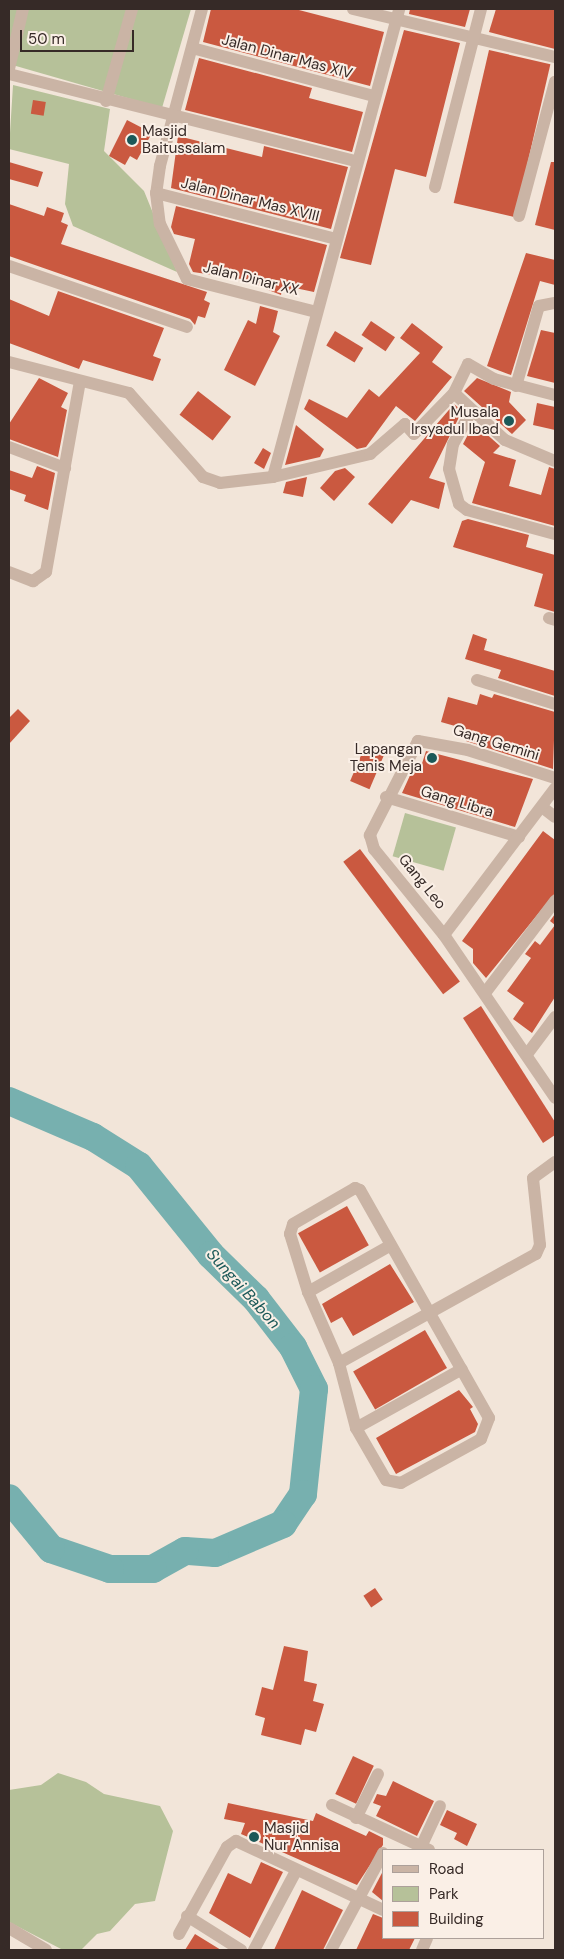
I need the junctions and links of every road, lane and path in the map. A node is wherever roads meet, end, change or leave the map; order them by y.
1 (22, 9) edge
2 (132, 9) edge
3 (202, 9) edge
4 (353, 9) edge
5 (481, 9) edge
6 (398, 14) edge
7 (474, 38) junction
8 (192, 48) junction
9 (555, 57) edge
10 (9, 69) edge
11 (9, 74) edge
12 (555, 82) edge
13 (374, 96) junction
14 (106, 101) junction
15 (171, 116) junction
16 (356, 161) junction
17 (435, 188) dead end
18 (156, 193) junction
19 (519, 216) dead end
20 (336, 239) junction
21 (9, 266) edge
22 (555, 303) edge
23 (316, 312) junction
24 (187, 327) dead end
25 (9, 362) edge
26 (80, 382) junction
27 (516, 386) junction
28 (454, 393) junction
29 (555, 395) edge
30 (472, 410) junction
31 (9, 448) edge
32 (555, 461) edge
33 (65, 468) junction
34 (273, 477) junction
35 (555, 534) edge
36 (9, 572) edge
37 (477, 680) dead end
38 (555, 704) edge
39 (555, 778) edge
40 (555, 788) edge
41 (386, 797) junction
42 (542, 807) junction
43 (555, 817) edge
44 (519, 837) junction
45 (555, 901) edge
46 (444, 935) junction
47 (485, 992) junction
48 (555, 1018) edge
49 (528, 1053) junction
50 (555, 1098) edge
51 (555, 1162) edge
52 (391, 1245) junction
53 (308, 1292) junction
54 (429, 1311) junction
55 (339, 1363) junction
56 (462, 1369) junction
57 (356, 1428) junction
58 (378, 1774) dead end
59 (332, 1805) dead end
60 (440, 1806) dead end
61 (356, 1818) junction
62 (393, 1835) junction
63 (386, 1849) edge
64 (425, 1849) edge
65 (382, 1856) edge
66 (296, 1871) junction
67 (358, 1899) junction
68 (382, 1910) edge
69 (187, 1916) junction
70 (9, 1928) edge
71 (179, 1934) dead end
72 (46, 1950) edge
73 (241, 1950) edge
74 (254, 1950) edge
75 (331, 1950) edge

1 - 10 street
2 - 14 street
3 - 8 street
4 - 6 street
5 - 7 street
6 - 7 street
6 - 13 street
7 - 9 street
7 - 17 street
8 - 13 street, Jalan Dinar Mas XIV
8 - 15 street
11 - 14 street
12 - 19 street
13 - 16 street
14 - 15 street
15 - 16 street
15 - 18 street
16 - 20 street
18 - 20 street, Jalan Dinar Mas XVIII
18 - 23 street, Jalan Dinar XX
20 - 23 street
21 - 24 street
22 - 27 street
23 - 34 street
25 - 26 street
26 - 33 street
26 - 34 street
27 - 28 street
27 - 29 street
28 - 30 street
28 - 34 street
30 - 32 street
30 - 35 street
31 - 33 street
33 - 36 street
37 - 38 street
39 - 41 street, Gang Gemini
40 - 42 street
41 - 44 street, Gang Libra
41 - 46 street, Gang Leo
42 - 43 street
42 - 44 street
44 - 46 street
45 - 47 street
46 - 47 street, Gang Leo
47 - 49 street, Gang Leo
48 - 49 street
49 - 50 street, Gang Leo
51 - 54 street
52 - 53 street
52 - 53 street
52 - 54 street
53 - 55 street
54 - 55 street
54 - 56 street
55 - 57 street
56 - 57 street
56 - 57 street
58 - 61 street
59 - 61 street
60 - 64 street
61 - 62 street
62 - 63 street
62 - 64 street
65 - 67 street
66 - 67 street
66 - 69 street
66 - 74 street
67 - 68 street
67 - 75 street
69 - 71 street
69 - 73 street
70 - 72 street

